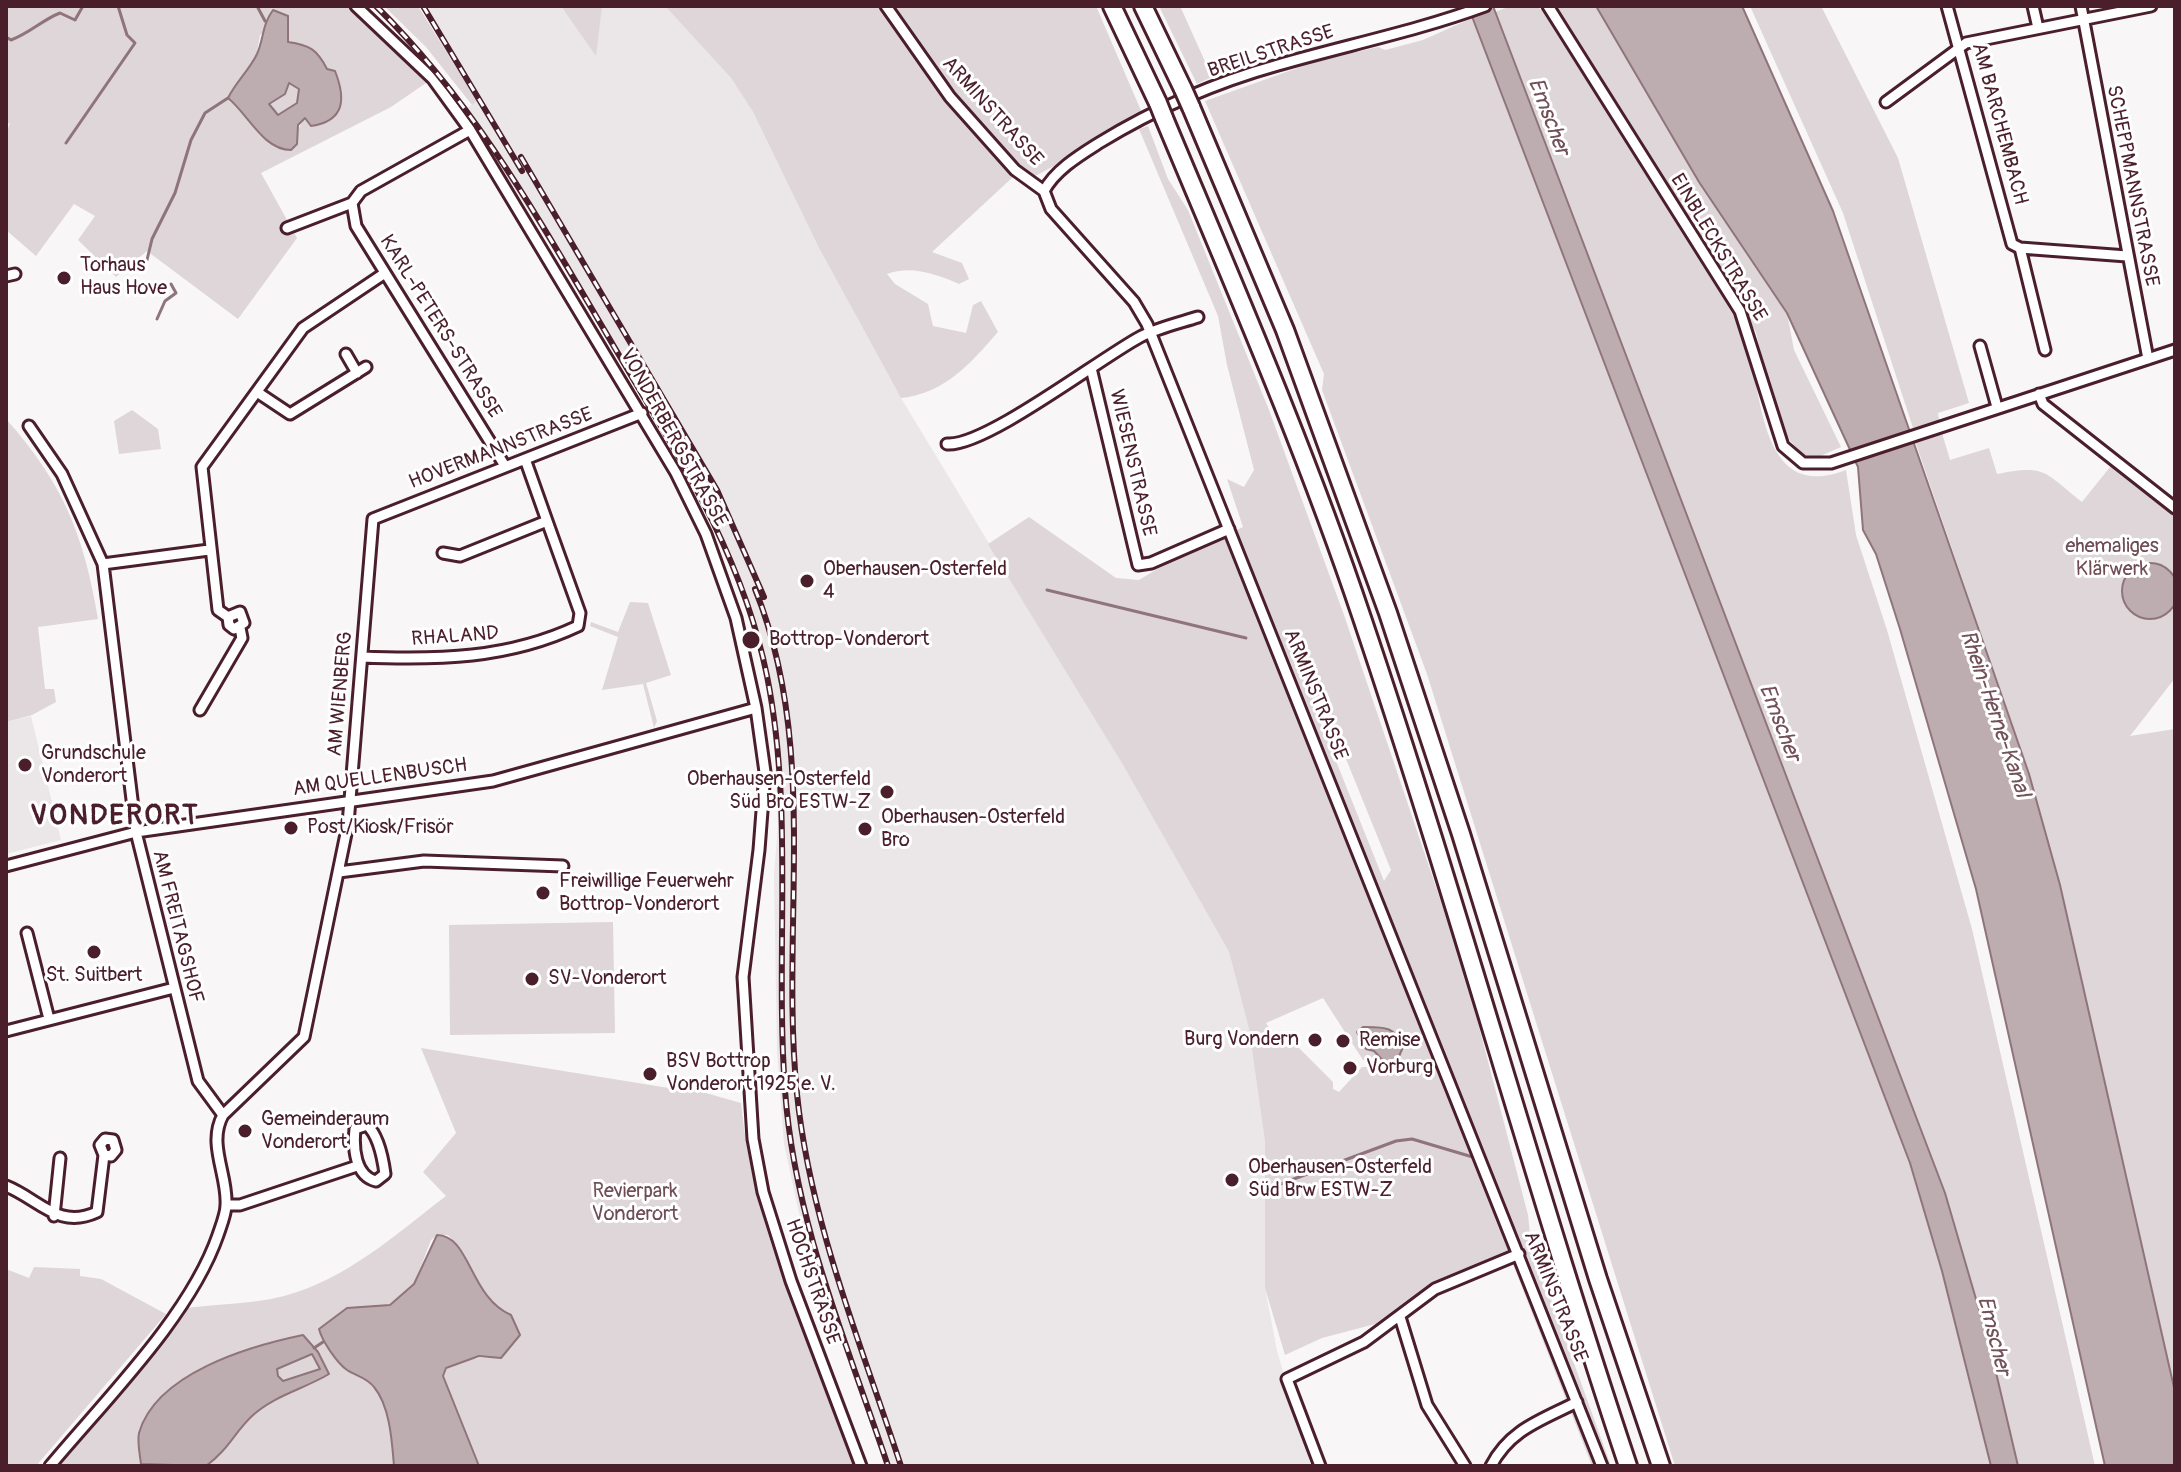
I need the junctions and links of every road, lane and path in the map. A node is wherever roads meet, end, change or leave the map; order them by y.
1 (356, 6) edge
2 (886, 6) edge
3 (1112, 6) edge
4 (1143, 6) edge
5 (1485, 6) edge
6 (1548, 6) edge
7 (1947, 6) edge
8 (2033, 6) edge
9 (2081, 6) edge
10 (2151, 6) edge
11 (2083, 20) junction
12 (2038, 28) junction
13 (1959, 48) junction
14 (1886, 102) dead end
15 (470, 130) junction
16 (1044, 191) junction
17 (352, 203) junction
18 (287, 228) dead end
19 (2020, 248) junction
20 (2127, 256) junction
21 (385, 273) junction
22 (1198, 317) dead end
23 (1150, 332) junction
24 (1980, 346) dead end
25 (2045, 350) dead end
26 (2175, 350) edge
27 (346, 354) dead end
28 (2148, 359) junction
29 (1091, 368) junction
30 (257, 392) junction
31 (2039, 394) junction
32 (1997, 407) junction
33 (642, 413) junction
34 (29, 426) dead end
35 (947, 444) dead end
36 (525, 459) junction
37 (505, 466) junction
38 (2175, 508) edge
39 (373, 519) joint
40 (547, 521) junction
41 (1229, 529) junction
42 (209, 550) junction
43 (443, 553) dead end
44 (103, 564) junction
45 (362, 657) junction
46 (756, 708) junction
47 (200, 710) dead end
48 (350, 799) junction
49 (136, 832) junction
50 (6, 866) edge
51 (563, 866) dead end
52 (339, 872) junction
53 (27, 933) dead end
54 (174, 988) junction
55 (49, 1019) junction
56 (6, 1031) edge
57 (751, 1104) joint
58 (223, 1115) junction
59 (104, 1155) dead end
60 (60, 1158) dead end
61 (357, 1166) junction
62 (6, 1186) edge
63 (226, 1205) junction
64 (54, 1216) junction
65 (1519, 1254) junction
66 (1400, 1317) junction
67 (1577, 1402) junction
68 (50, 1466) edge
69 (861, 1466) edge
70 (1320, 1466) edge
71 (1465, 1466) edge
72 (1491, 1466) edge
73 (1602, 1466) edge
74 (1628, 1466) edge
75 (1661, 1466) edge

1 - 15 street, VONDERBERGSTRASSE
2 - 16 street, ARMINSTRASSE
3 - 74 highway
4 - 75 highway, bridge
5 - 16 street, BREILSTRASSE
6 - 32 street, EINBLECKSTRASSE
7 - 13 street, AM BARCHEMBACH
8 - 12 street
9 - 11 street, SCHEPPMANNSTRASSE
10 - 11 street
11 - 12 street
11 - 20 street, SCHEPPMANNSTRASSE
12 - 13 street
13 - 14 street
13 - 19 street, AM BARCHEMBACH
15 - 17 street
15 - 33 street, VONDERBERGSTRASSE
16 - 23 street, ARMINSTRASSE
17 - 18 street
17 - 21 street, KARL-PETERS-STRASSE
19 - 20 street
19 - 25 street, AM BARCHEMBACH
20 - 28 street, SCHEPPMANNSTRASSE
21 - 30 street
21 - 37 street, KARL-PETERS-STRASSE
22 - 23 street
23 - 29 street
23 - 41 street, ARMINSTRASSE
24 - 32 street
26 - 28 street, EINBLECKSTRASSE
27 - 30 street
28 - 31 street, EINBLECKSTRASSE
29 - 35 street
29 - 41 street, WIESENSTRASSE
30 - 42 street
31 - 32 street, EINBLECKSTRASSE
31 - 38 street
33 - 36 street, HOVERMANNSTRASSE
33 - 46 street, VONDERBERGSTRASSE
34 - 44 street, AM FREITAGSHOF
36 - 37 street, HOVERMANNSTRASSE
36 - 40 street, RHALAND
37 - 39 street, HOVERMANNSTRASSE
39 - 45 street, AM WIENBERG
40 - 43 street
40 - 45 street, RHALAND
41 - 65 street, ARMINSTRASSE
42 - 44 street
42 - 47 street
44 - 49 street, AM FREITAGSHOF
45 - 48 street, AM WIENBERG
46 - 48 street, AM QUELLENBUSCH
46 - 57 street, VONDERBERGSTRASSE
48 - 49 street, AM QUELLENBUSCH
48 - 52 street, AM WIENBERG
49 - 50 street, AM QUELLENBUSCH
49 - 54 street, AM FREITAGSHOF
51 - 52 street
52 - 58 street, AM WIENBERG
53 - 55 street
54 - 55 street
54 - 58 street, AM FREITAGSHOF
55 - 56 street
57 - 69 street, HOCHSTRASSE
58 - 63 street
59 - 64 street
60 - 64 street
61 - 61 street
61 - 63 street
62 - 64 street
63 - 68 street
65 - 66 street
65 - 67 street, ARMINSTRASSE
66 - 70 street
66 - 71 street
67 - 72 street
67 - 73 street, ARMINSTRASSE

